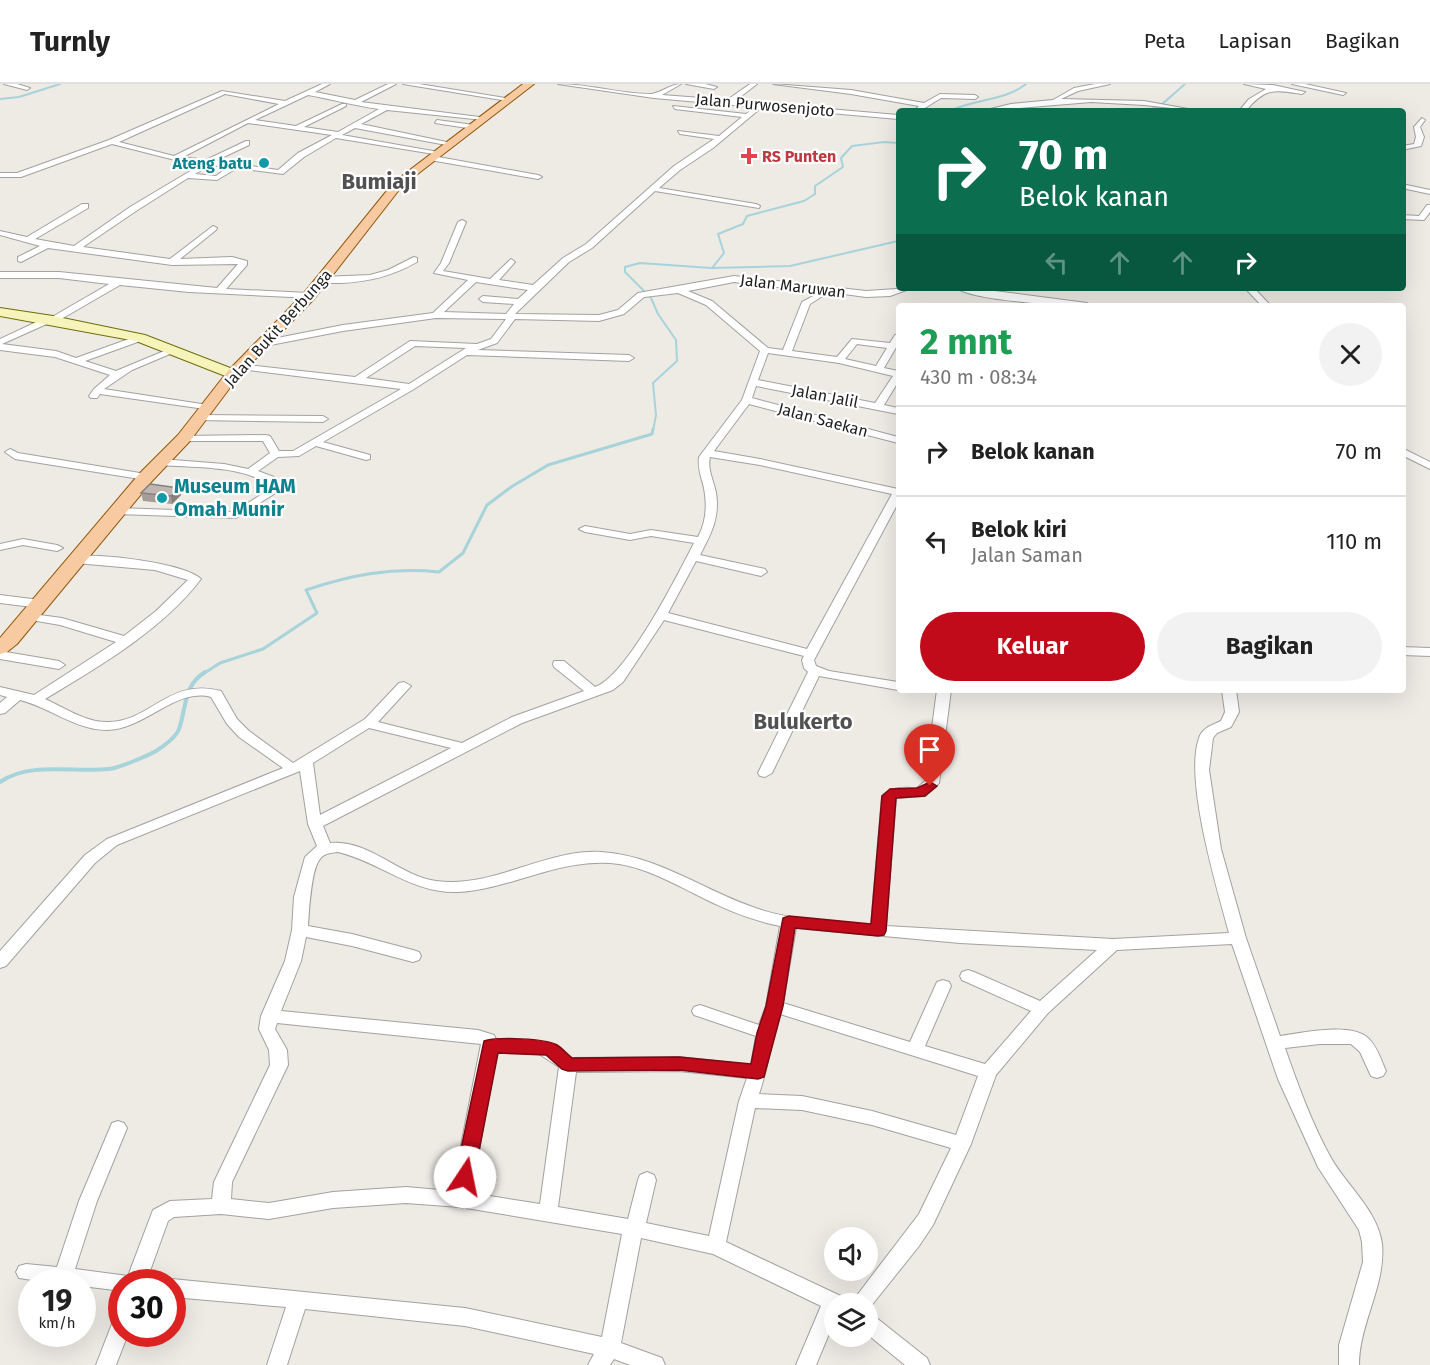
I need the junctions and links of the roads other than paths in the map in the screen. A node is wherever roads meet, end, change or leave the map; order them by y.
1 (7, 84) edge
2 (241, 84) edge
3 (327, 84) edge
4 (393, 84) edge
5 (406, 84) edge
6 (526, 84) edge
7 (561, 84) edge
8 (632, 84) edge
9 (678, 84) edge
10 (688, 84) edge
11 (754, 84) edge
12 (776, 84) edge
13 (1107, 84) edge
14 (1247, 84) edge
15 (1278, 84) edge
16 (1295, 84) edge
17 (27, 87) dead end
18 (714, 87) dead end
19 (835, 87) edge
20 (1271, 88) junction
21 (612, 91) junction
22 (854, 91) junction
23 (224, 92) junction
24 (1302, 92) dead end
25 (308, 93) junction
26 (1343, 93) dead end
27 (654, 96) junction
28 (975, 97) dead end
29 (508, 99) junction
30 (1054, 100) junction
31 (357, 101) junction
32 (729, 102) junction
33 (1035, 102) junction
34 (287, 103) junction
35 (344, 105) dead end
36 (761, 105) junction
37 (924, 105) junction
38 (387, 107) junction
39 (675, 107) dead end
40 (920, 108) edge
41 (1002, 108) edge
42 (1042, 108) edge
43 (1183, 108) edge
44 (1244, 108) edge
45 (845, 112) junction
46 (748, 116) junction
47 (896, 117) edge
48 (1422, 120) dead end
49 (428, 121) dead end
50 (247, 122) junction
51 (479, 123) junction
52 (353, 125) junction
53 (297, 128) junction
54 (680, 132) dead end
55 (337, 135) junction
56 (720, 138) junction
57 (112, 142) junction
58 (246, 143) dead end
59 (1406, 143) edge
60 (1420, 146) junction
61 (1406, 148) edge
62 (442, 151) junction
63 (175, 158) junction
64 (206, 163) junction
65 (234, 168) junction
66 (0, 175) edge
67 (188, 176) junction
68 (538, 177) dead end
69 (1406, 187) edge
70 (654, 189) junction
71 (1430, 192) edge
72 (85, 206) dead end
73 (756, 206) dead end
74 (1430, 207) edge
75 (1406, 217) edge
76 (462, 222) dead end
77 (213, 228) dead end
78 (0, 234) edge
79 (30, 239) junction
80 (47, 245) junction
81 (77, 248) junction
82 (21, 259) dead end
83 (414, 260) dead end
84 (172, 262) junction
85 (511, 262) dead end
86 (0, 275) edge
87 (475, 278) junction
88 (322, 280) junction
89 (493, 281) junction
90 (118, 282) junction
91 (534, 288) junction
92 (220, 290) junction
93 (680, 290) junction
94 (831, 291) junction
95 (896, 291) edge
96 (976, 291) edge
97 (1253, 291) edge
98 (309, 296) junction
99 (483, 299) dead end
100 (520, 302) junction
101 (1040, 303) edge
102 (1264, 303) edge
103 (0, 312) edge
104 (436, 315) junction
105 (510, 317) junction
106 (52, 319) junction
107 (140, 338) junction
108 (896, 340) edge
109 (0, 342) edge
110 (265, 343) junction
111 (892, 346) junction
112 (0, 347) edge
113 (479, 347) junction
114 (765, 350) junction
115 (172, 351) junction
116 (787, 352) junction
117 (463, 353) junction
118 (629, 358) dead end
119 (78, 360) junction
120 (839, 360) junction
121 (879, 369) junction
122 (237, 370) junction
123 (896, 374) edge
124 (116, 375) junction
125 (896, 378) edge
126 (357, 380) junction
127 (752, 382) junction
128 (411, 387) junction
129 (747, 400) junction
130 (878, 407) junction
131 (896, 411) edge
132 (204, 413) junction
133 (323, 418) dead end
134 (184, 438) junction
135 (896, 439) edge
136 (315, 442) junction
137 (10, 452) dead end
138 (276, 453) junction
139 (706, 453) junction
140 (1406, 453) edge
141 (366, 457) dead end
142 (161, 462) junction
143 (1430, 466) edge
144 (249, 473) junction
145 (146, 477) junction
146 (896, 493) edge
147 (896, 497) edge
148 (117, 511) junction
149 (585, 529) dead end
150 (701, 541) junction
151 (0, 547) edge
152 (57, 548) dead end
153 (693, 557) junction
154 (76, 559) junction
155 (762, 572) dead end
156 (0, 599) edge
157 (40, 604) junction
158 (661, 615) junction
159 (29, 616) junction
160 (124, 640) junction
161 (3, 642) edge
162 (1406, 651) edge
163 (1430, 652) edge
164 (810, 654) junction
165 (0, 655) edge
166 (559, 664) dead end
167 (59, 665) dead end
168 (815, 671) junction
169 (404, 686) dead end
170 (896, 686) edge
171 (0, 691) edge
172 (593, 692) junction
173 (939, 693) edge
174 (1229, 693) edge
175 (16, 696) junction
176 (35, 700) junction
177 (0, 710) edge
178 (369, 723) junction
179 (462, 747) junction
180 (299, 766) junction
181 (765, 773) dead end
182 (315, 824) junction
183 (325, 848) junction
184 (789, 922) junction
185 (300, 930) junction
186 (878, 931) junction
187 (1238, 938) junction
188 (1113, 945) junction
189 (413, 956) dead end
190 (0, 962) edge
191 (968, 976) dead end
192 (944, 986) dead end
193 (774, 1006) junction
194 (1042, 1009) junction
195 (700, 1011) dead end
196 (269, 1016) junction
197 (765, 1033) junction
198 (1276, 1043) junction
199 (490, 1046) junction
200 (915, 1050) junction
201 (568, 1065) junction
202 (1377, 1071) dead end
203 (758, 1072) junction
204 (988, 1072) junction
205 (748, 1101) junction
206 (118, 1128) dead end
207 (962, 1144) junction
208 (647, 1180) dead end
209 (460, 1199) junction
210 (221, 1206) junction
211 (548, 1214) junction
212 (634, 1228) junction
213 (716, 1246) junction
214 (66, 1269) edge
215 (141, 1269) edge
216 (186, 1289) edge
217 (871, 1293) edge
218 (824, 1297) edge
219 (298, 1299) junction
220 (824, 1326) edge
221 (878, 1331) edge
222 (113, 1347) edge
223 (610, 1348) junction
224 (106, 1365) edge
225 (277, 1365) edge
226 (598, 1365) edge
227 (655, 1365) edge
228 (806, 1365) edge
229 (920, 1365) edge
230 (1349, 1365) edge

1 - 17 street
2 - 23 street
3 - 25 street
4 - 31 street
5 - 29 street
6 - 29 main road, Jalan Bukit Berbunga
7 - 21 street, Jalan Purwosenjoto
8 - 21 street
9 - 27 street
10 - 18 street
11 - 32 street
12 - 19 street
13 - 30 street
14 - 20 street
15 - 20 street
16 - 26 street
19 - 22 street
20 - 24 street
20 - 44 street
21 - 27 street, Jalan Purwosenjoto
22 - 37 street
22 - 45 street
23 - 34 street
23 - 57 street
25 - 31 street
25 - 34 street
27 - 32 street, Jalan Purwosenjoto
28 - 37 street
29 - 51 main road, Jalan Bukit Berbunga
30 - 33 street
30 - 43 street
31 - 38 street
32 - 36 street, Jalan Purwosenjoto
33 - 41 street
33 - 42 street
34 - 50 street
35 - 53 street
36 - 45 street, Jalan Purwosenjoto
36 - 46 street
37 - 40 street
38 - 51 street
38 - 52 street
39 - 46 street
45 - 47 street, Jalan Purwosenjoto
46 - 56 street
48 - 60 street
49 - 51 street
50 - 53 street
50 - 63 street
51 - 62 main road, Jalan Bukit Berbunga
52 - 55 street
52 - 62 street
53 - 55 street
54 - 56 street
55 - 62 street
55 - 65 street
56 - 70 street
57 - 63 street
57 - 66 street
58 - 64 street
59 - 60 street
60 - 61 street
62 - 68 street
62 - 88 main road, Jalan Bukit Berbunga
63 - 64 street
64 - 65 street
64 - 67 street
65 - 67 street
67 - 81 street
69 - 71 street
70 - 73 street
70 - 91 street
72 - 79 street
74 - 75 street
76 - 87 street
77 - 84 street
78 - 79 street
79 - 80 street
80 - 81 street
80 - 82 street
81 - 84 street
83 - 88 street
84 - 92 street
85 - 89 street
86 - 90 street
87 - 89 street
87 - 104 street
88 - 98 main road, Jalan Bukit Berbunga
89 - 91 street
90 - 92 street
90 - 106 street
91 - 100 street
92 - 98 street
93 - 94 street, Jalan Maruwan
93 - 105 street, Jalan Maruwan
93 - 114 street
94 - 95 street, Jalan Maruwan
94 - 116 street
96 - 101 street
97 - 102 street
98 - 110 main road, Jalan Bukit Berbunga
99 - 100 street
100 - 105 street
103 - 106 street
104 - 105 street, Jalan Maruwan
104 - 110 street, Jalan Maruwan
105 - 113 street
106 - 107 street
106 - 109 street
107 - 115 street
107 - 119 street
108 - 111 street
110 - 122 main road, Jalan Bukit Berbunga
111 - 120 street
111 - 121 street
112 - 119 street
113 - 117 street
113 - 126 street
114 - 116 street
114 - 127 street
115 - 122 street
115 - 124 street
116 - 120 street
117 - 118 street
117 - 128 street
119 - 124 street
120 - 121 street
121 - 123 street
122 - 126 street
122 - 132 main road, Jalan Bukit Berbunga
124 - 132 street
125 - 130 street
126 - 128 street
127 - 129 street
127 - 130 street, Jalan Jalil
128 - 136 street
129 - 135 street, Jalan Saekan
129 - 139 street
130 - 131 street, Jalan Jalil
132 - 133 street
132 - 134 main road, Jalan Bukit Berbunga
134 - 138 street
134 - 142 main road, Jalan Bukit Berbunga
136 - 138 street
136 - 141 street
137 - 145 street
138 - 144 street
139 - 146 street
139 - 150 street
140 - 143 street
142 - 144 street
142 - 145 main road, Jalan Bukit Berbunga
144 - 148 street
145 - 148 main road, Jalan Bukit Berbunga
147 - 164 street
148 - 154 main road, Jalan Bukit Berbunga
149 - 150 street
150 - 153 street
151 - 152 street
153 - 155 street
153 - 158 street
154 - 157 main road, Jalan Bukit Berbunga
154 - 160 street
156 - 157 street
157 - 159 main road, Jalan Bukit Berbunga
158 - 164 street
158 - 172 street
159 - 160 street
159 - 161 main road, Jalan Bukit Berbunga
160 - 176 street
162 - 163 street
164 - 168 street
165 - 167 street
166 - 172 street
168 - 170 street
168 - 181 street
169 - 178 street
171 - 175 street
172 - 179 street
173 - 186 street
174 - 187 street
175 - 176 street
175 - 177 street
176 - 180 street
178 - 179 street
178 - 180 street
179 - 182 street
180 - 182 street
180 - 190 street
182 - 183 street
183 - 184 street
183 - 185 street
184 - 186 street
184 - 193 street
185 - 189 street
185 - 196 street
186 - 188 street
187 - 188 street
187 - 198 street
188 - 194 street
191 - 194 street
192 - 200 street
193 - 197 street
193 - 200 street
194 - 204 street
195 - 197 street
196 - 199 street
196 - 210 street
197 - 203 street
198 - 202 street
198 - 230 street
199 - 201 street
199 - 209 street
200 - 204 street
201 - 203 street
201 - 211 street
203 - 205 street
204 - 207 street
205 - 207 street
205 - 213 street
206 - 214 street
207 - 217 street
208 - 212 street
209 - 210 street
209 - 211 street
210 - 215 street
211 - 212 street
212 - 213 street
212 - 223 street
213 - 218 street
216 - 219 street
219 - 223 street
219 - 225 street
220 - 228 street
221 - 229 street
222 - 224 street
223 - 226 street
223 - 227 street

